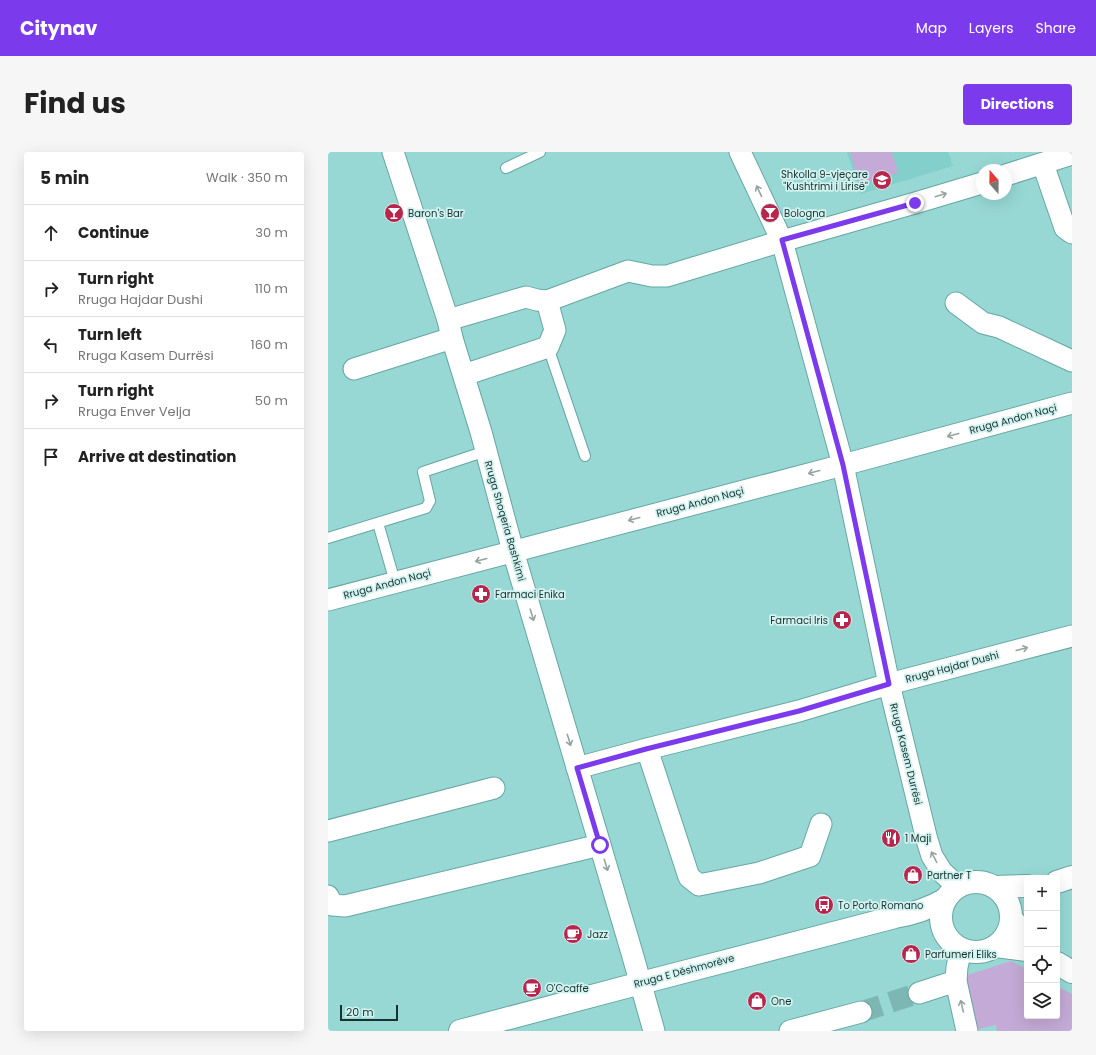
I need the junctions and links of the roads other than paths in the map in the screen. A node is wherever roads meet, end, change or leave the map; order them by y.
1 (393, 152) edge
2 (540, 152) edge
3 (740, 152) edge
4 (1072, 154) edge
5 (1043, 164) junction
6 (506, 168) dead end
7 (1012, 173) edge
8 (976, 185) edge
9 (1072, 233) edge
10 (782, 240) junction
11 (547, 301) junction
12 (956, 303) dead end
13 (450, 329) junction
14 (548, 347) junction
15 (1072, 361) edge
16 (354, 369) dead end
17 (464, 375) junction
18 (1072, 403) edge
19 (486, 451) junction
20 (585, 456) dead end
21 (843, 465) junction
22 (378, 523) junction
23 (328, 538) edge
24 (513, 551) junction
25 (395, 582) junction
26 (328, 600) edge
27 (1072, 636) edge
28 (889, 684) junction
29 (646, 749) junction
30 (577, 768) junction
31 (494, 788) dead end
32 (821, 824) dead end
33 (328, 831) edge
34 (600, 845) junction
35 (1072, 877) edge
36 (1060, 881) edge
37 (1024, 886) edge
38 (994, 887) junction
39 (952, 893) junction
40 (328, 896) edge
41 (1024, 898) edge
42 (909, 914) junction
43 (1011, 914) junction
44 (1024, 933) edge
45 (954, 942) junction
46 (996, 946) junction
47 (1024, 950) edge
48 (1060, 965) edge
49 (1072, 972) edge
50 (956, 981) junction
51 (641, 983) junction
52 (919, 993) tunnel mouth
53 (861, 1012) tunnel mouth
54 (460, 1031) edge
55 (654, 1031) edge
56 (790, 1031) edge
57 (967, 1031) edge

1 - 13 street, Rruga Shoqeria Bashkimi
2 - 6 lane
10 -> 3 street, Rruga Kasem Durrësi
4 - 5 street
5 - 7 street
5 - 9 street
10 -> 8 street
10 - 11 street
10 - 21 street, Rruga Kasem Durrësi
11 - 13 street
11 - 14 street
12 - 15 street
13 - 16 street
13 - 17 street, Rruga Shoqeria Bashkimi
14 - 17 street
14 - 20 lane
17 - 19 street, Rruga Shoqeria Bashkimi
18 -> 21 street, Rruga Andon Naçi
19 - 22 lane
19 - 24 street, Rruga Shoqeria Bashkimi
21 -> 24 street, Rruga Andon Naçi
21 - 28 street, Rruga Kasem Durrësi
22 - 23 lane
22 - 25 lane
24 -> 25 street, Rruga Andon Naçi
24 -> 30 street, Rruga Shoqeria Bashkimi
25 - 26 street, Rruga Andon Naçi
28 -> 27 street, Rruga Hajdar Dushi
28 - 29 street, Rruga Hajdar Dushi
39 -> 28 street, Rruga Kasem Durrësi
29 - 30 street, Rruga Hajdar Dushi
29 - 32 street
30 - 34 street, Rruga Shoqeria Bashkimi
31 - 33 street
34 - 40 street
34 -> 51 street, Rruga Shoqeria Bashkimi
35 - 36 main road
37 - 38 main road
38 - 39 main road
38 - 43 main road
39 - 42 main road, Rruga E Dëshmorëve
39 - 45 main road
41 - 43 main road
42 - 45 main road
42 - 51 main road, Rruga E Dëshmorëve
43 - 44 main road
43 - 46 main road
45 - 46 main road
45 - 50 street
46 - 47 main road
48 - 49 main road
50 - 52 street
57 -> 50 street
51 - 54 main road, Rruga E Dëshmorëve
51 - 55 street, Rruga Shoqeria Bashkimi
53 - 56 street

